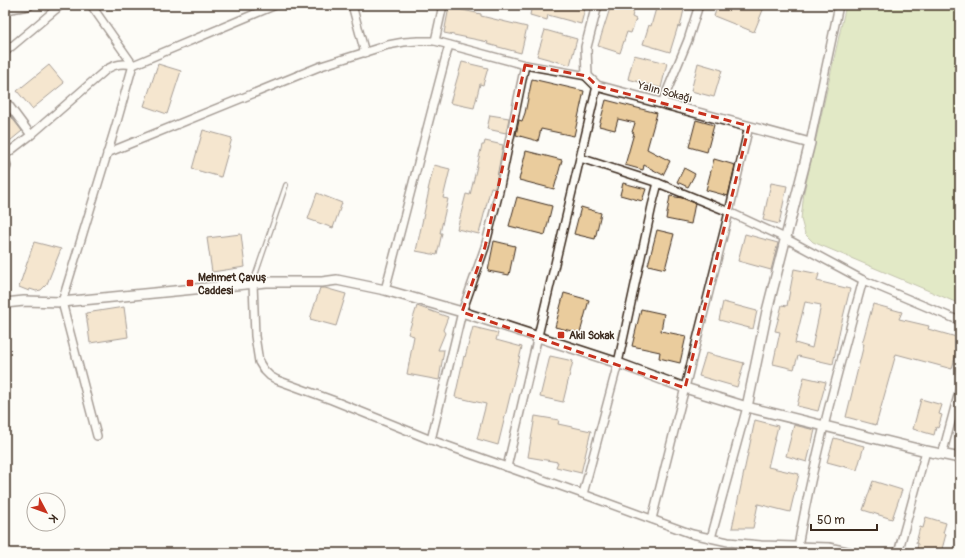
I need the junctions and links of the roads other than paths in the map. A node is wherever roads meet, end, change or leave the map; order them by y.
1 (29, 5) edge
2 (61, 5) edge
3 (91, 5) edge
4 (276, 5) edge
5 (352, 5) edge
6 (443, 5) edge
7 (597, 5) edge
8 (699, 5) edge
9 (839, 5) edge
10 (5, 9) edge
11 (435, 41) junction
12 (449, 45) junction
13 (5, 52) edge
14 (365, 53) junction
15 (133, 64) junction
16 (525, 65) junction
17 (587, 76) junction
18 (597, 86) junction
19 (5, 100) edge
20 (662, 103) junction
21 (749, 126) junction
22 (31, 135) junction
23 (810, 143) junction
24 (108, 153) junction
25 (5, 157) edge
26 (580, 158) junction
27 (5, 172) edge
28 (658, 183) junction
29 (286, 185) dead end
30 (730, 212) junction
31 (785, 238) junction
32 (862, 280) junction
33 (253, 283) junction
34 (386, 290) junction
35 (62, 302) junction
36 (5, 303) edge
37 (462, 312) junction
38 (960, 321) edge
39 (539, 336) junction
40 (618, 363) junction
41 (685, 388) junction
42 (960, 388) edge
43 (747, 407) junction
44 (823, 426) junction
45 (97, 436) dead end
46 (431, 440) junction
47 (926, 451) junction
48 (942, 455) junction
49 (960, 458) edge
50 (507, 467) junction
51 (583, 494) junction
52 (652, 520) junction
53 (711, 538) junction
54 (798, 546) junction
55 (856, 553) edge
56 (898, 553) edge

1 - 10 street
2 - 13 street
3 - 15 street
4 - 15 street
5 - 14 street
6 - 11 street
7 - 17 street
8 - 20 street
9 - 23 street
11 - 12 street
11 - 14 street
12 - 16 street
12 - 34 street
14 - 24 street
15 - 22 street
15 - 24 street
16 - 17 street
16 - 37 street
17 - 18 street
18 - 20 street, Yalın Sokağı
18 - 26 street
19 - 22 street
20 - 21 street, Yalın Sokağı
21 - 23 street, Yalın Sokağı
21 - 30 street
22 - 25 street
23 - 31 street
24 - 35 street
25 - 27 street
26 - 28 street
26 - 39 street
28 - 30 street
28 - 40 street
29 - 33 lane
30 - 31 street
30 - 41 street
31 - 32 street
31 - 43 street
32 - 38 street
32 - 44 street
33 - 34 street
33 - 35 street
33 - 46 street
34 - 37 street
35 - 36 street
35 - 45 street
37 - 39 street
37 - 46 street
39 - 40 street
39 - 50 street
40 - 41 street
40 - 51 street
41 - 43 street
41 - 52 street
42 - 48 street
43 - 44 street
43 - 53 street
44 - 47 street
44 - 54 street
46 - 50 street
47 - 48 street
47 - 56 street
48 - 49 street
50 - 51 street
51 - 52 street
52 - 53 street
53 - 54 street
54 - 55 street

